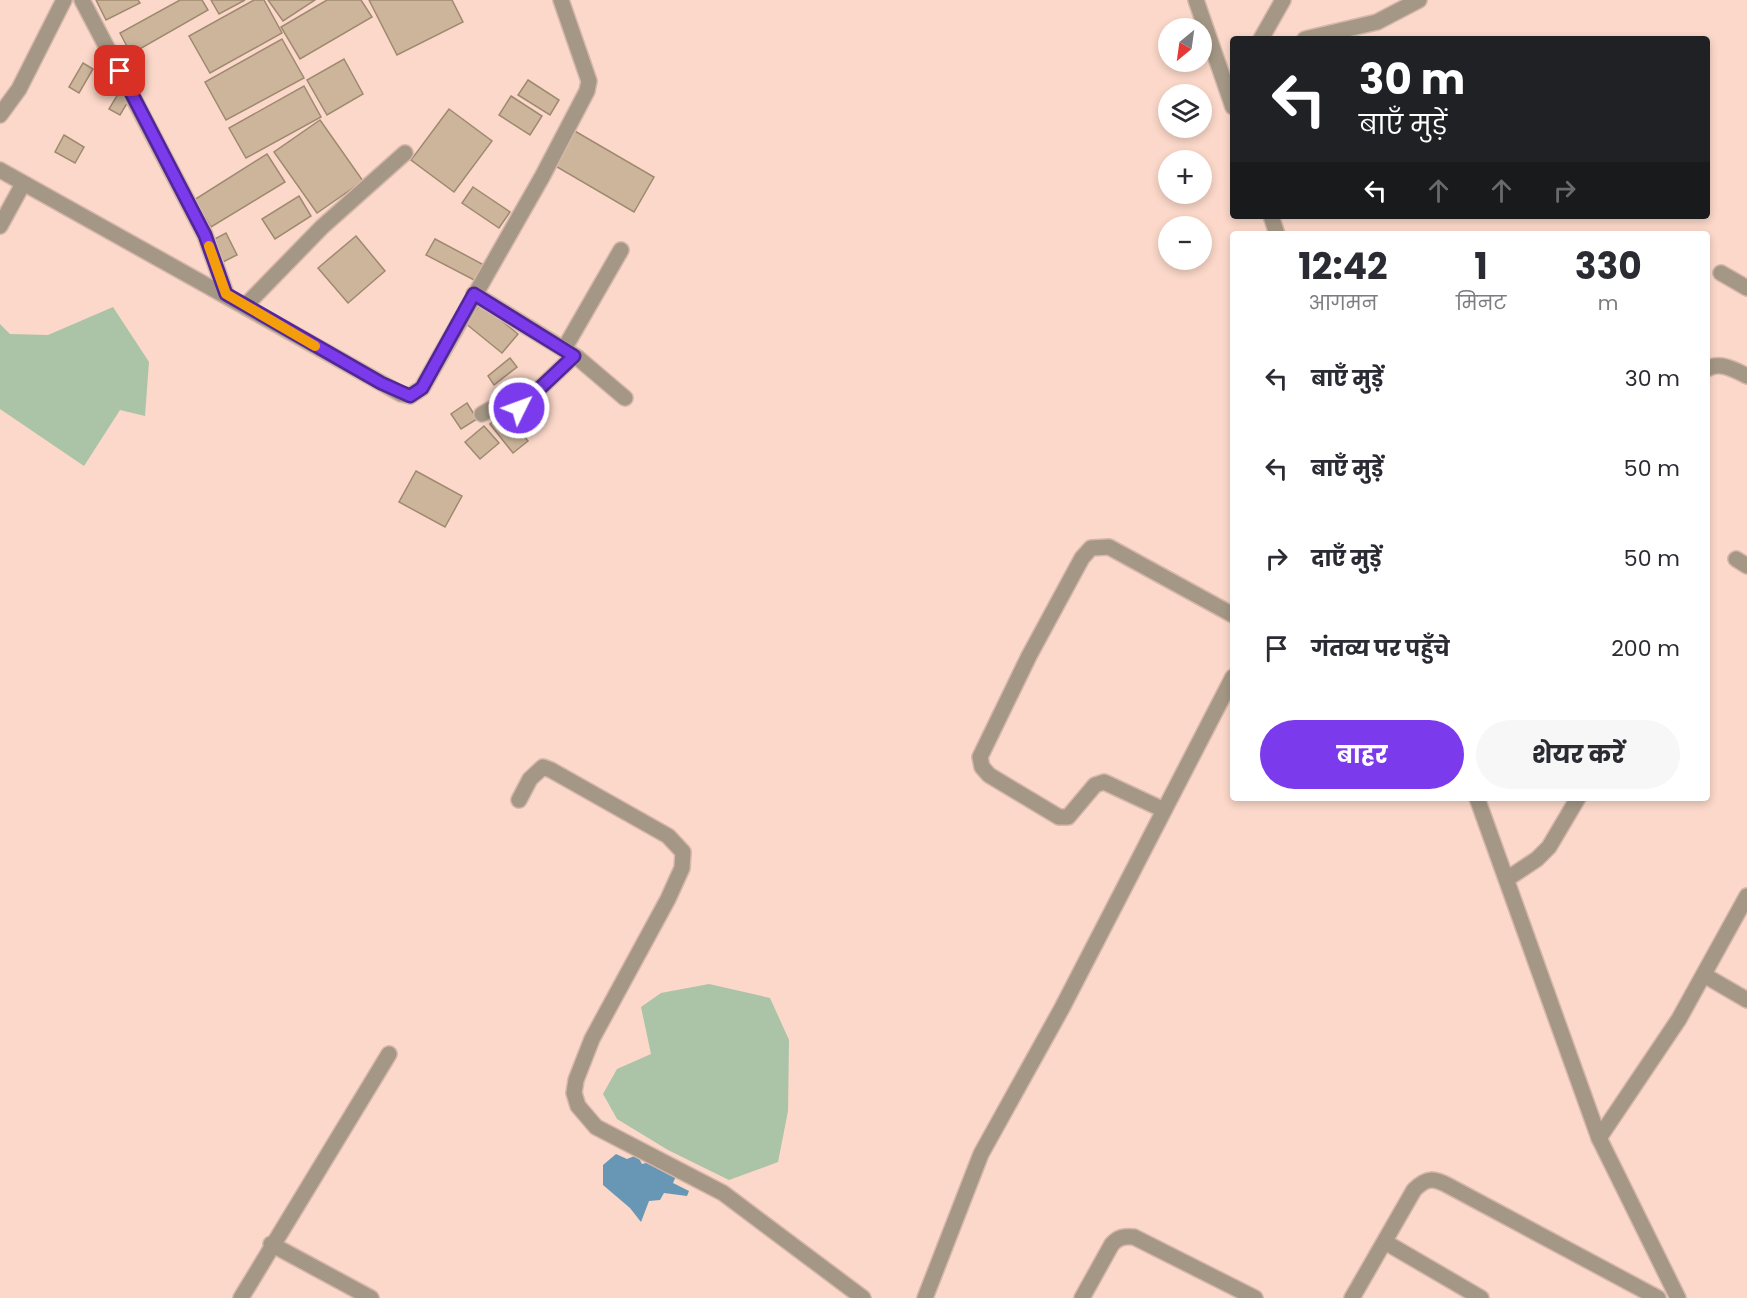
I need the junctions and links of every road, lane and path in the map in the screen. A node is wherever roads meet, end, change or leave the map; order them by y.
1 (64, 0) edge
2 (82, 0) edge
3 (561, 0) edge
4 (1196, 0) edge
5 (1283, 0) edge
6 (1419, 0) edge
7 (1263, 36) edge
8 (1318, 36) edge
9 (1227, 69) edge
10 (1230, 88) edge
11 (0, 115) edge
12 (405, 153) dead end
13 (0, 170) edge
14 (23, 184) junction
15 (0, 226) edge
16 (621, 250) dead end
17 (1721, 273) dead end
18 (1747, 288) edge
19 (226, 294) junction
20 (474, 294) junction
21 (246, 305) junction
22 (569, 352) junction
23 (1710, 367) edge
24 (1747, 376) edge
25 (625, 398) dead end
26 (482, 414) dead end
27 (1230, 613) edge
28 (1230, 683) edge
29 (519, 800) dead end
30 (1478, 801) edge
31 (1576, 801) edge
32 (1164, 810) junction
33 (1507, 879) junction
34 (1747, 896) edge
35 (1704, 975) junction
36 (1747, 1000) edge
37 (389, 1054) dead end
38 (1599, 1138) junction
39 (1385, 1242) junction
40 (271, 1244) junction
41 (241, 1298) edge
42 (371, 1298) edge
43 (863, 1298) edge
44 (925, 1298) edge
45 (1082, 1298) edge
46 (1255, 1298) edge
47 (1352, 1298) edge
48 (1480, 1298) edge
49 (1658, 1298) edge
50 (1678, 1298) edge

1 - 11 street
2 - 19 street
3 - 20 street
4 - 9 street
5 - 7 street
6 - 8 street
9 - 10 street
12 - 21 street
13 - 14 street
14 - 15 street
14 - 19 street
16 - 22 street
17 - 18 street
19 - 21 street
20 - 21 street
20 - 22 street
22 - 25 street
22 - 26 street
23 - 24 street
27 - 32 street
28 - 32 street
29 - 43 street
30 - 33 street
31 - 33 street
32 - 44 street
33 - 38 street
34 - 35 street
35 - 36 street
35 - 38 street
37 - 40 street
38 - 50 street
39 - 47 street
39 - 48 street
39 - 49 street
40 - 41 street
40 - 42 street
45 - 46 street

